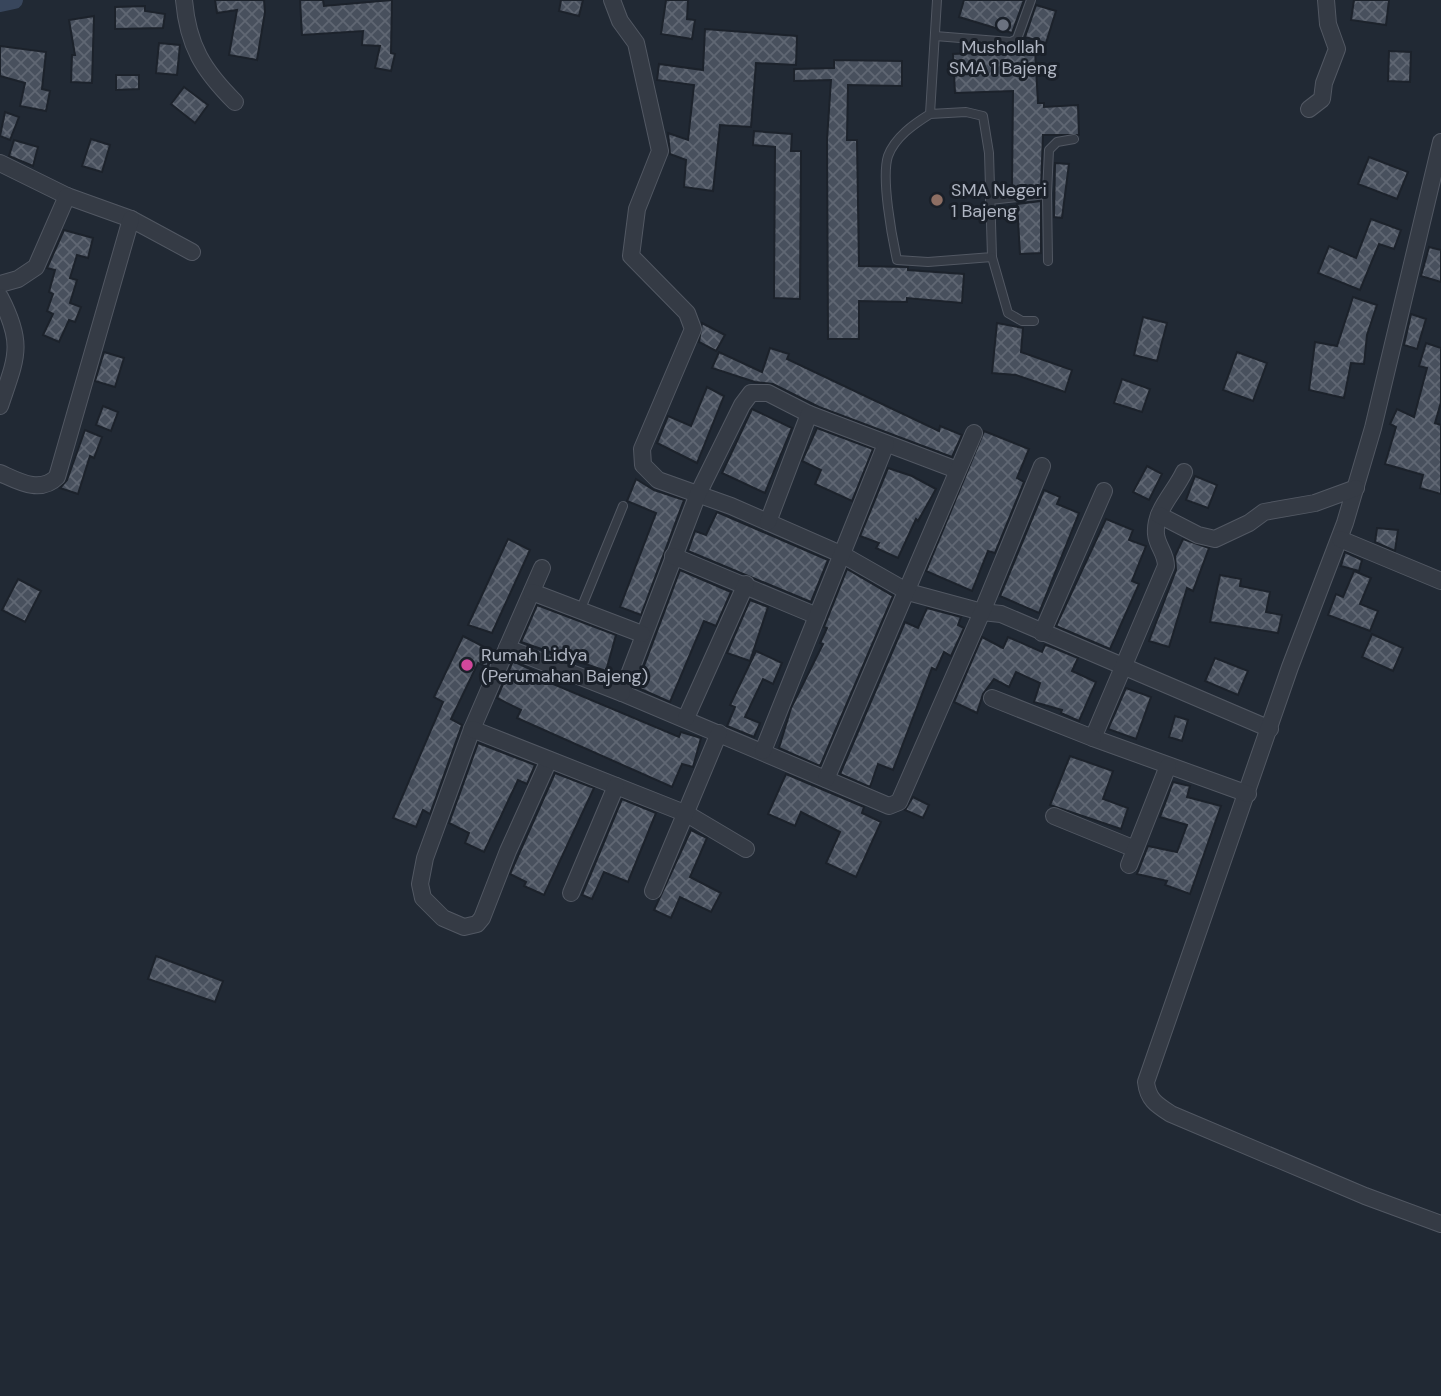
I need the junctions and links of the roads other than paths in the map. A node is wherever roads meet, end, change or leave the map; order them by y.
1 (184, 0) edge
2 (612, 0) edge
3 (937, 0) edge
4 (1031, 0) edge
5 (1326, 0) edge
6 (935, 36) junction
7 (235, 102) dead end
8 (1310, 109) dead end
9 (930, 114) junction
10 (1074, 139) dead end
11 (1441, 142) edge
12 (0, 163) edge
13 (1438, 175) edge
14 (1047, 194) junction
15 (66, 196) junction
16 (990, 200) junction
17 (131, 219) junction
18 (192, 252) dead end
19 (992, 257) junction
20 (1048, 261) dead end
21 (0, 284) edge
22 (0, 297) edge
23 (1034, 321) dead end
24 (0, 406) edge
25 (809, 414) junction
26 (974, 433) dead end
27 (886, 444) junction
28 (1042, 466) dead end
29 (957, 470) junction
30 (1184, 472) dead end
31 (0, 473) edge
32 (1356, 488) junction
33 (1104, 491) dead end
34 (698, 494) junction
35 (623, 506) dead end
36 (1158, 515) junction
37 (768, 522) junction
38 (1340, 539) junction
39 (673, 555) junction
40 (843, 555) junction
41 (542, 568) dead end
42 (1441, 581) edge
43 (746, 584) junction
44 (532, 592) junction
45 (908, 592) junction
46 (580, 611) junction
47 (982, 612) junction
48 (817, 616) junction
49 (1042, 633) junction
50 (642, 634) junction
51 (508, 648) junction
52 (1123, 666) junction
53 (622, 693) junction
54 (992, 698) dead end
55 (686, 718) junction
56 (472, 729) junction
57 (1270, 729) junction
58 (719, 733) junction
59 (1093, 738) junction
60 (763, 751) junction
61 (549, 760) junction
62 (1168, 766) junction
63 (826, 779) junction
64 (616, 786) junction
65 (1248, 794) junction
66 (687, 814) junction
67 (1054, 816) dead end
68 (746, 849) dead end
69 (653, 891) dead end
70 (571, 892) dead end
71 (1441, 1224) edge

1 - 7 street
2 - 34 street
3 - 6 lane
4 - 6 lane
5 - 8 street
6 - 9 lane
9 - 16 lane
9 - 19 lane
10 - 14 lane
11 - 13 street
12 - 15 street
13 - 32 street
14 - 16 lane
14 - 20 lane
15 - 17 street
15 - 21 street
16 - 19 lane
17 - 18 street
17 - 31 street
19 - 23 lane
22 - 24 street
25 - 27 street
25 - 34 street
25 - 37 street
26 - 29 street
27 - 29 street
27 - 40 street
28 - 47 street
29 - 45 street
30 - 36 street
32 - 36 street
32 - 38 street
33 - 49 street
34 - 37 street
34 - 39 street
35 - 46 lane
36 - 52 street
37 - 40 street
38 - 42 street
38 - 57 street
39 - 43 street
39 - 50 street
40 - 45 street
40 - 48 street
41 - 44 street
43 - 48 street
43 - 55 street
44 - 46 street
44 - 51 street
45 - 47 street
45 - 63 street
46 - 50 street
47 - 49 street
47 - 63 street
48 - 60 street
49 - 52 street
50 - 53 street
51 - 53 street
51 - 56 street
52 - 57 street
52 - 59 street
53 - 55 street
54 - 59 street
55 - 58 street
56 - 61 street
56 - 61 street
57 - 65 street
58 - 60 street
58 - 66 street
59 - 62 street
60 - 63 street
61 - 64 street
62 - 65 street
62 - 67 street
64 - 66 street
64 - 70 street
65 - 71 street
66 - 68 street
66 - 69 street

